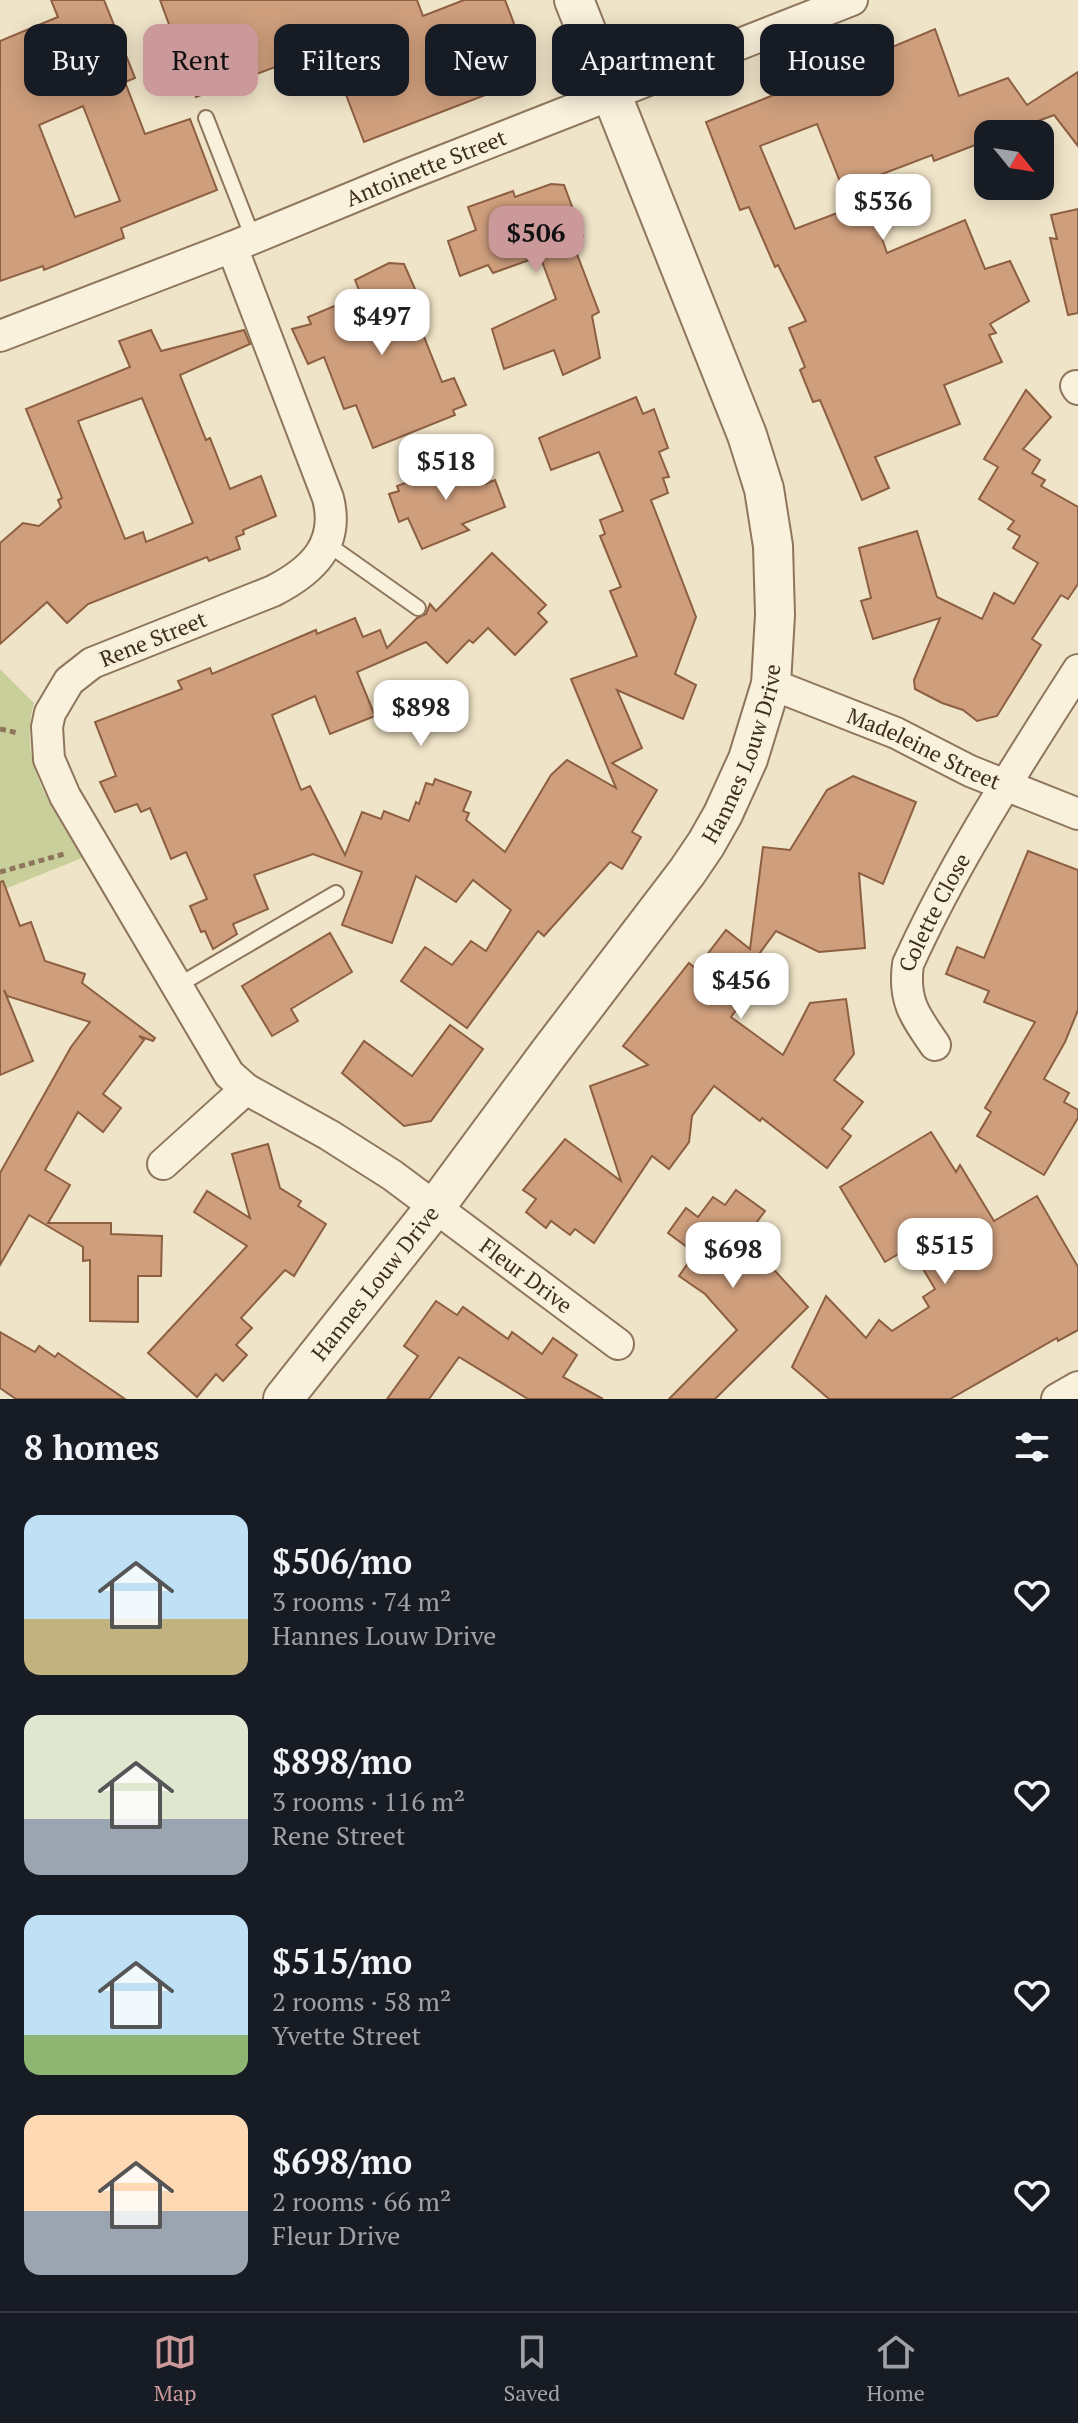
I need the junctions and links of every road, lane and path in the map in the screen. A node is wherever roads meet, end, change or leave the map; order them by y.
1 (574, 0) edge
2 (852, 0) edge
3 (584, 24) edge
4 (744, 42) edge
5 (607, 96) edge
6 (613, 96) edge
7 (206, 118) dead end
8 (242, 242) junction
9 (0, 336) edge
10 (326, 543) junction
11 (418, 608) dead end
12 (1078, 670) edge
13 (771, 684) junction
14 (1005, 785) junction
15 (1078, 814) edge
16 (91, 842) junction
17 (0, 872) edge
18 (336, 893) dead end
19 (177, 986) junction
20 (935, 1045) dead end
21 (246, 1089) junction
22 (163, 1164) dead end
23 (436, 1206) junction
24 (618, 1344) dead end
25 (1078, 1387) edge
26 (283, 1399) edge
27 (1057, 1399) edge

1 - 3 street, Hannes Louw Drive
2 - 4 street, Antoinette Street
5 - 8 street, Antoinette Street
6 - 13 street, Hannes Louw Drive
7 - 8 lane
8 - 9 street, Antoinette Street
8 - 10 street
10 - 11 lane
10 - 16 street, Rene Street
12 - 14 street, Colette Close
13 - 14 street, Madeleine Street
13 - 23 street, Hannes Louw Drive
14 - 15 street, Madeleine Street
14 - 20 street, Colette Close
16 - 17 path
16 - 19 street, Rene Street
18 - 19 lane
19 - 21 street, Rene Street
21 - 22 street
21 - 23 street, Rene Street
23 - 24 street, Fleur Drive
23 - 26 street, Hannes Louw Drive
25 - 27 street

